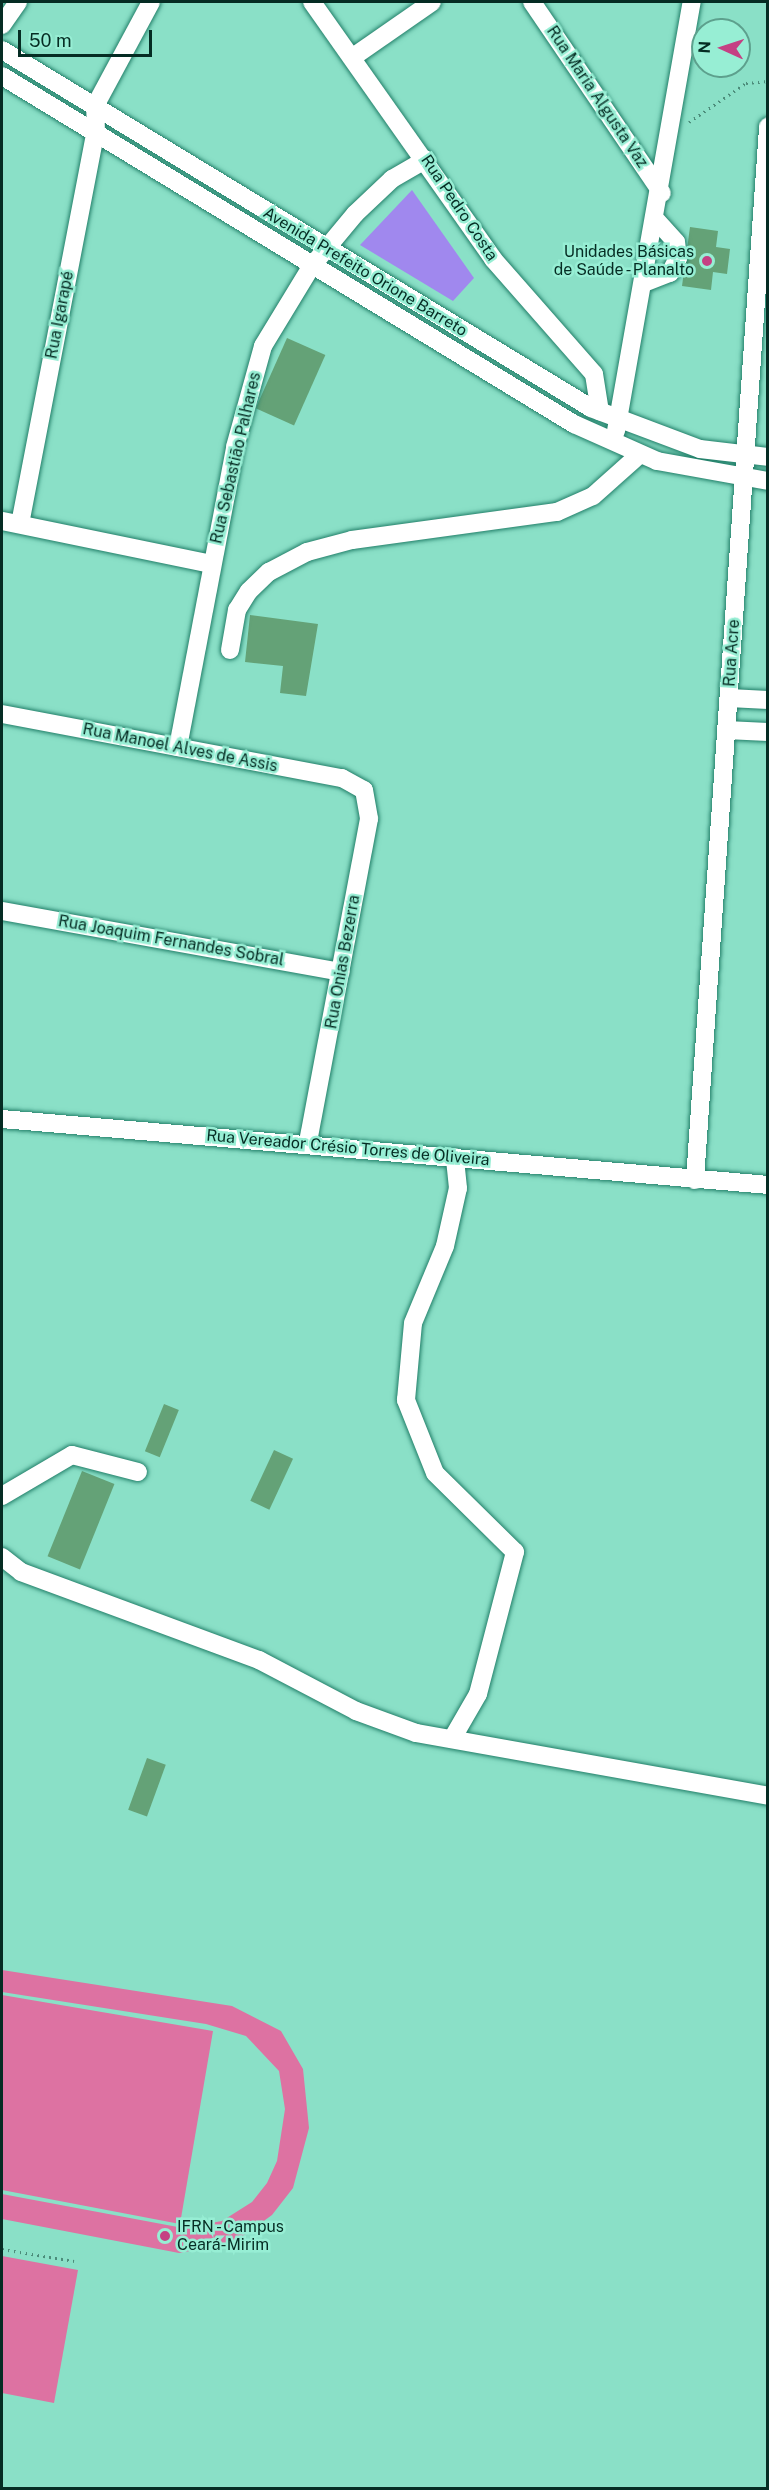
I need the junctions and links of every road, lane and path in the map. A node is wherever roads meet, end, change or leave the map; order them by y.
1 (18, 2) edge
2 (151, 2) edge
3 (312, 2) edge
4 (432, 2) edge
5 (532, 2) edge
6 (692, 2) edge
7 (2, 25) edge
8 (2, 50) edge
9 (352, 57) junction
10 (2, 76) edge
11 (768, 81) edge
12 (95, 106) junction
13 (673, 126) junction
14 (768, 127) edge
15 (96, 131) junction
16 (426, 159) junction
17 (662, 193) junction
18 (657, 221) junction
19 (326, 249) junction
20 (311, 267) junction
21 (646, 282) junction
22 (600, 412) junction
23 (619, 421) junction
24 (612, 443) junction
25 (639, 455) junction
26 (745, 455) junction
27 (768, 457) edge
28 (744, 479) junction
29 (768, 480) edge
30 (2, 521) edge
31 (20, 524) junction
32 (212, 564) junction
33 (230, 650) dead end
34 (729, 698) junction
35 (768, 700) edge
36 (2, 714) edge
37 (726, 730) junction
38 (768, 732) edge
39 (178, 747) junction
40 (357, 784) joint
41 (2, 911) edge
42 (340, 972) junction
43 (2, 1119) edge
44 (308, 1143) junction
45 (455, 1157) junction
46 (695, 1180) junction
47 (768, 1185) edge
48 (138, 1472) dead end
49 (2, 1496) edge
50 (2, 1557) edge
51 (452, 1739) junction
52 (768, 1796) edge
53 (2, 2249) edge
54 (74, 2261) dead end

1 - 7 street
2 - 12 street
3 - 9 street, Rua Pedro Costa
4 - 9 street
5 - 17 street, Rua Maria Algusta Vaz
6 - 13 street
8 - 12 street, Avenida Prefeito Orione Barreto
9 - 16 street, Rua Pedro Costa
10 - 15 street, Avenida Prefeito Orione Barreto
11 - 13 path
12 - 15 street, Rua Igarapé
12 - 19 street, Avenida Prefeito Orione Barreto
13 - 17 street
14 - 26 street, Rua Acre
15 - 20 street, Avenida Prefeito Orione Barreto
15 - 31 street, Rua Igarapé
16 - 19 street, Rua Sebastião Palhares
16 - 22 street, Rua Pedro Costa
17 - 18 street
18 - 21 street
18 - 21 street
19 - 20 street, Rua Sebastião Palhares
19 - 22 street, Avenida Prefeito Orione Barreto
20 - 24 street, Avenida Prefeito Orione Barreto
20 - 32 street, Rua Sebastião Palhares
21 - 23 street
22 - 23 street, Avenida Prefeito Orione Barreto
23 - 24 street
23 - 26 street, Avenida Prefeito Orione Barreto
24 - 25 street, Avenida Prefeito Orione Barreto
25 - 28 street, Avenida Prefeito Orione Barreto
25 - 33 street
26 - 27 street, Avenida Prefeito Orione Barreto
26 - 28 street, Rua Acre
28 - 29 street, Avenida Prefeito Orione Barreto
28 - 34 street, Rua Acre
30 - 31 street
31 - 32 street
32 - 39 street, Rua Sebastião Palhares
34 - 35 street
34 - 37 street, Rua Acre
36 - 39 street, Rua Manoel Alves de Assis
37 - 38 street
37 - 46 street, Rua Acre
39 - 40 street, Rua Manoel Alves de Assis
40 - 42 street, Rua Onias Bezerra
41 - 42 street, Rua Joaquim Fernandes Sobral
42 - 44 street, Rua Onias Bezerra
43 - 44 street, Rua Vereador Crésio Torres de Oliveira
44 - 45 street, Rua Vereador Crésio Torres de Oliveira
45 - 46 street, Rua Vereador Crésio Torres de Oliveira
45 - 51 street
46 - 47 street, Rua Vereador Crésio Torres de Oliveira
48 - 49 street
50 - 51 street
51 - 52 street
53 - 54 path

